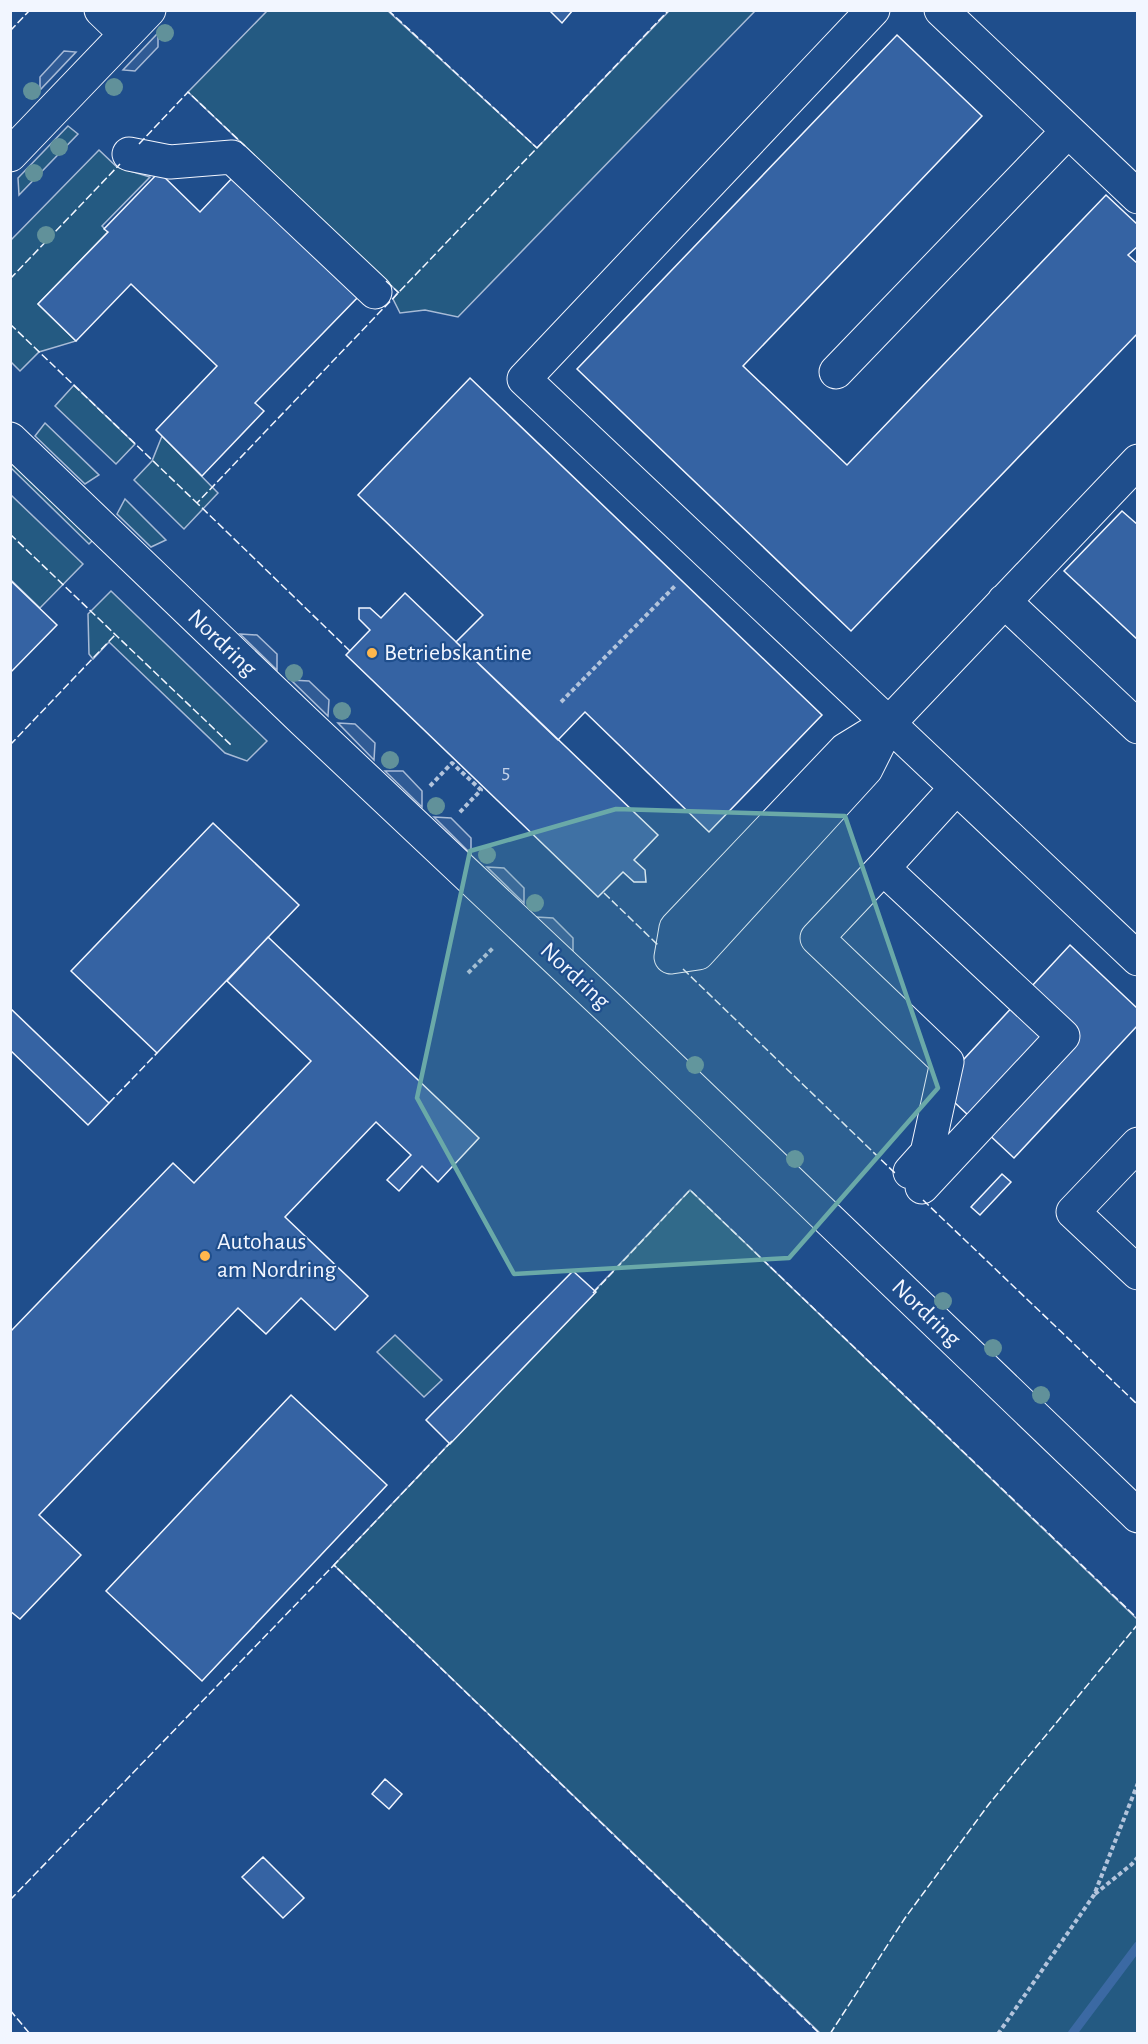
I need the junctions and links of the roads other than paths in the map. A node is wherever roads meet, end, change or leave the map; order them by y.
1 (101, 10) edge
2 (149, 10) edge
3 (873, 10) edge
4 (941, 10) edge
5 (126, 34) junction
6 (1068, 131) junction
7 (129, 154) dead end
8 (10, 155) edge
9 (1137, 197) edge
10 (375, 292) dead end
11 (836, 372) dead end
12 (10, 439) edge
13 (1133, 473) edge
14 (1004, 601) junction
15 (889, 723) junction
16 (1137, 727) edge
17 (956, 788) junction
18 (883, 868) junction
19 (1137, 959) edge
20 (1137, 1144) edge
21 (1137, 1273) edge
22 (1137, 1516) edge

1 - 5 street
2 - 5 street
3 - 15 street
4 - 6 street
5 - 8 street
6 - 9 street
6 - 11 street
7 - 10 street
12 - 22 street, Nordring
13 - 14 street
14 - 15 street
14 - 16 street
15 - 15 street
15 - 17 street
17 - 18 street
17 - 19 street
18 - 18 street
20 - 21 street

